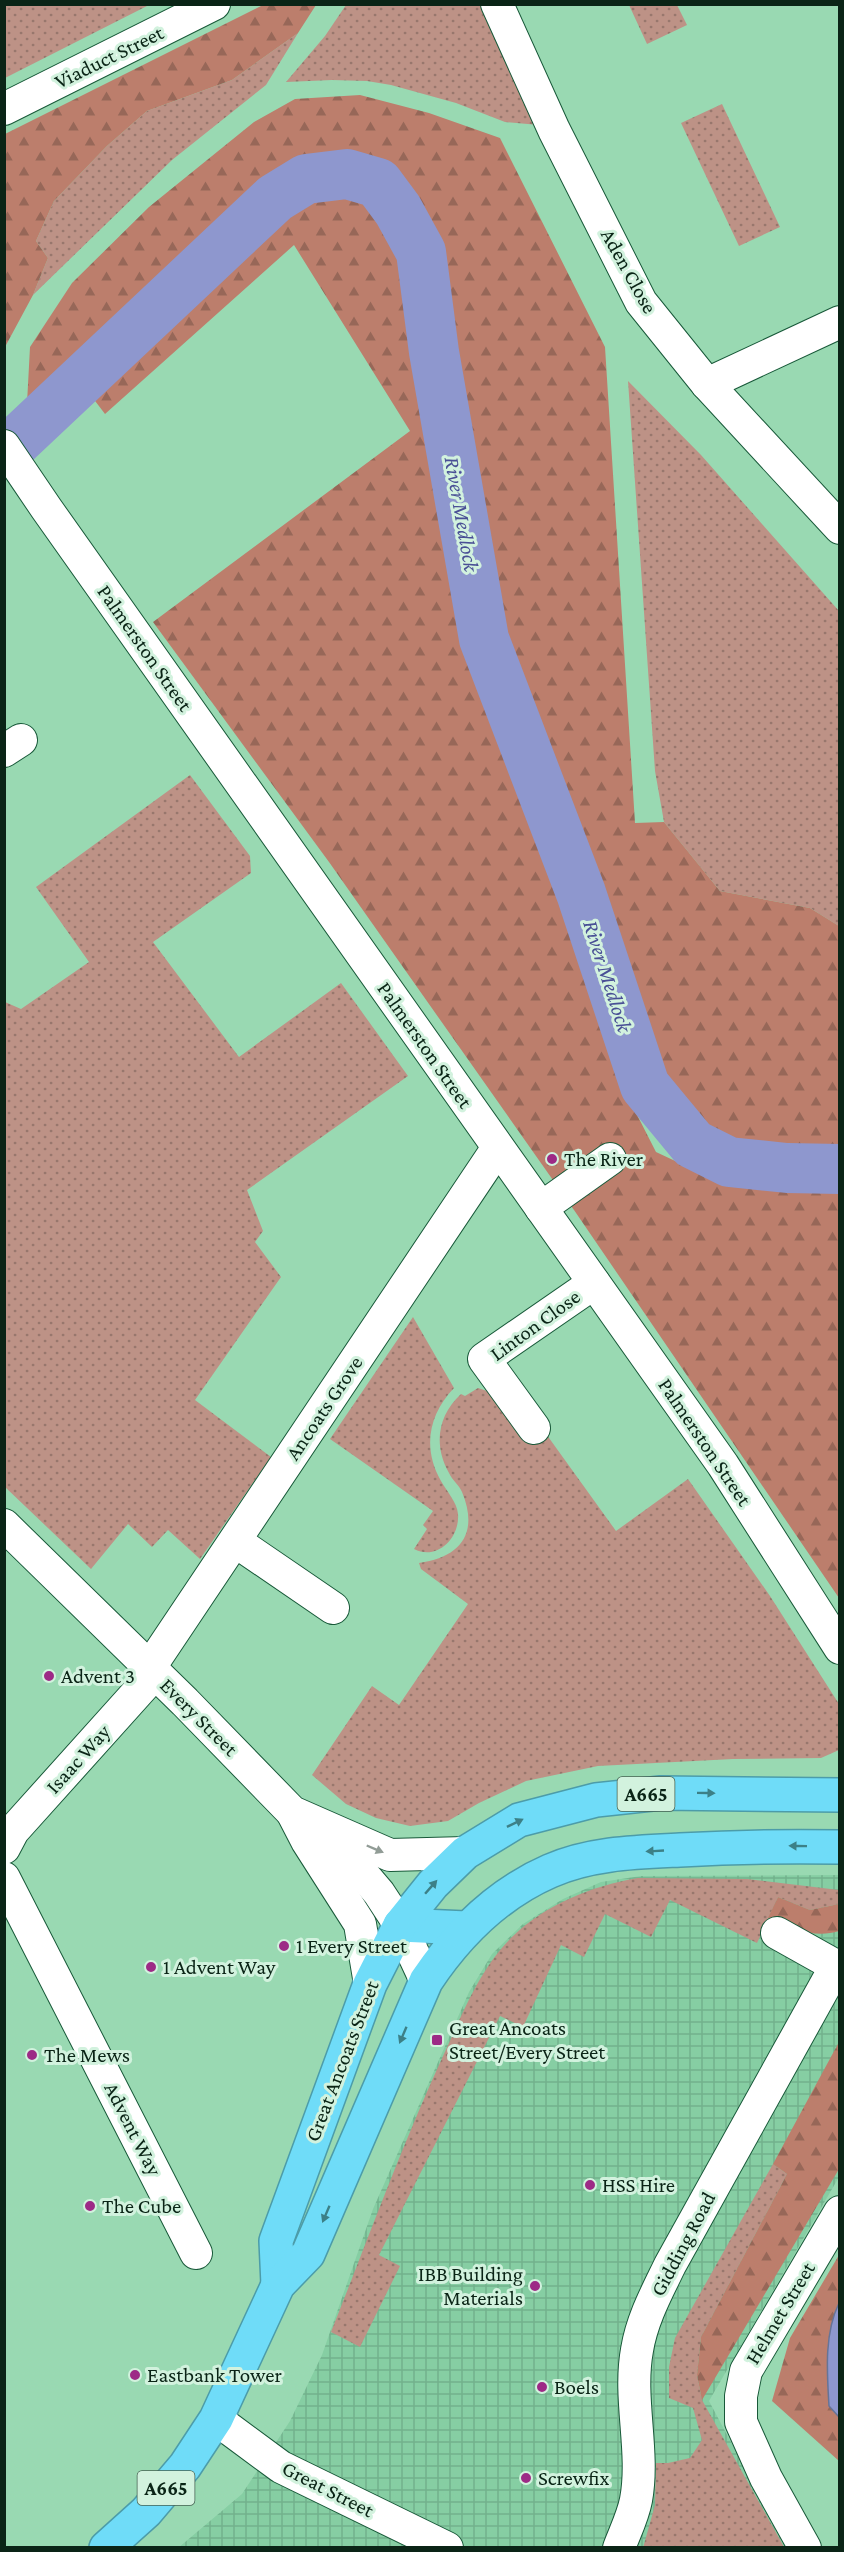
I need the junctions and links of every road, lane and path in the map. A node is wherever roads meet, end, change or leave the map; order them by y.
1 (214, 4) edge
2 (497, 4) edge
3 (4, 109) edge
4 (840, 322) edge
5 (707, 384) junction
6 (4, 446) edge
7 (840, 528) edge
8 (497, 1149) junction
9 (610, 1159) dead end
10 (541, 1208) junction
11 (594, 1283) junction
12 (534, 1428) dead end
13 (4, 1525) edge
14 (235, 1541) junction
15 (333, 1608) dead end
16 (840, 1647) edge
17 (152, 1670) junction
18 (840, 1795) edge
19 (292, 1812) junction
20 (321, 1826) junction
21 (840, 1846) edge
22 (4, 1848) edge
23 (465, 1852) junction
24 (4, 1878) edge
25 (360, 1924) junction
26 (400, 1925) junction
27 (466, 1928) junction
28 (777, 1933) dead end
29 (838, 1963) edge
30 (426, 1981) junction
31 (370, 1984) junction
32 (840, 2212) edge
33 (196, 2253) dead end
34 (278, 2285) junction
35 (216, 2419) junction
36 (106, 2547) edge
37 (447, 2547) edge
38 (619, 2547) edge
39 (806, 2547) edge

1 - 3 street, Viaduct Street
2 - 5 street, Aden Close
4 - 5 street
5 - 7 street, Aden Close
6 - 8 street, Palmerston Street
8 - 10 street, Palmerston Street
8 - 14 street, Ancoats Grove
9 - 10 street
10 - 11 street, Palmerston Street
11 - 12 street, Linton Close
11 - 16 street, Palmerston Street
13 - 17 street, Every Street
14 - 15 street
14 - 17 street, Ancoats Grove
17 - 19 street, Every Street
17 - 22 street, Isaac Way
23 -> 18 highway, Great Ancoats Street / A665
19 - 20 street, Every Street
19 - 25 street
20 -> 23 street, Every Street
20 - 26 street
21 -> 27 highway, Great Ancoats Street / A665
26 -> 23 highway, Great Ancoats Street / A665
24 - 33 street, Advent Way
25 - 26 street
25 - 31 street
26 - 27 highway
26 - 30 street
26 - 31 highway, Great Ancoats Street / A665
27 - 30 highway, Great Ancoats Street / A665
28 - 29 street, Gidding Road
29 - 38 street, Gidding Road
30 -> 34 highway, Great Ancoats Street / A665
31 - 34 highway, Great Ancoats Street / A665
32 - 39 street, Helmet Street
34 - 35 highway, Great Ancoats Street / A665
35 - 36 highway, Great Ancoats Street / A665
35 - 37 street, Great Street

